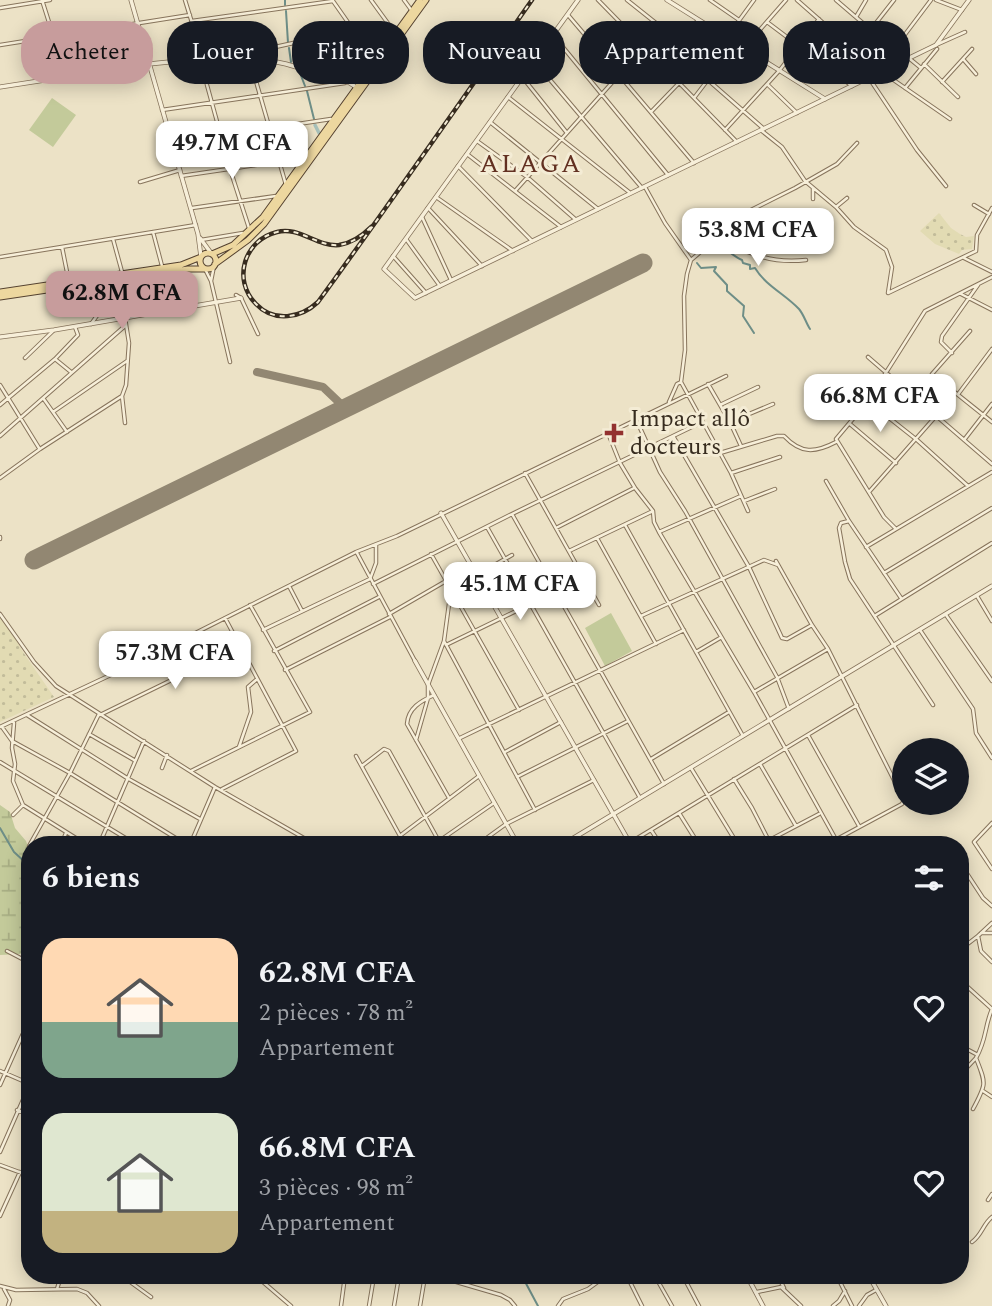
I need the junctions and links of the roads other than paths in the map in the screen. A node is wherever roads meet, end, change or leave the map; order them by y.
1 (50, 0) edge
2 (131, 0) edge
3 (185, 0) edge
4 (333, 0) edge
5 (370, 0) edge
6 (404, 0) edge
7 (419, 0) edge
8 (426, 0) edge
9 (578, 0) edge
10 (598, 0) edge
11 (627, 0) edge
12 (667, 0) edge
13 (710, 0) edge
14 (754, 0) edge
15 (786, 0) edge
16 (797, 0) edge
17 (866, 0) edge
18 (894, 0) edge
19 (931, 0) edge
20 (936, 0) edge
21 (968, 0) edge
22 (43, 1) edge
23 (839, 1) edge
24 (0, 8) edge
25 (962, 10) junction
26 (412, 11) junction
27 (190, 15) junction
28 (568, 15) junction
29 (856, 17) junction
30 (698, 19) joint
31 (819, 19) edge
32 (739, 20) joint
33 (49, 21) edge
34 (137, 21) edge
35 (151, 21) edge
36 (192, 21) joint
37 (347, 21) edge
38 (386, 21) edge
39 (404, 21) edge
40 (564, 21) edge
41 (618, 21) edge
42 (653, 21) edge
43 (701, 21) edge
44 (768, 21) edge
45 (861, 21) edge
46 (878, 21) edge
47 (579, 28) edge
48 (910, 28) edge
49 (965, 33) dead end
50 (21, 42) edge
51 (0, 45) edge
52 (937, 47) junction
53 (972, 49) dead end
54 (565, 50) edge
55 (910, 58) edge
56 (963, 59) junction
57 (910, 61) edge
58 (769, 64) edge
59 (924, 64) junction
60 (783, 66) edge
61 (921, 68) junction
62 (779, 71) junction
63 (976, 74) dead end
64 (153, 78) edge
65 (769, 82) edge
66 (942, 82) junction
67 (21, 83) edge
68 (207, 84) edge
69 (257, 84) edge
70 (335, 84) edge
71 (351, 84) edge
72 (361, 84) edge
73 (518, 84) edge
74 (528, 84) edge
75 (553, 84) edge
76 (610, 84) edge
77 (627, 84) edge
78 (678, 84) edge
79 (680, 84) edge
80 (705, 84) edge
81 (713, 84) edge
82 (767, 84) joint
83 (849, 84) edge
84 (856, 84) edge
85 (873, 84) edge
86 (899, 84) edge
87 (0, 86) edge
88 (852, 86) junction
89 (905, 88) junction
90 (358, 89) junction
91 (601, 94) junction
92 (261, 95) junction
93 (508, 97) junction
94 (958, 97) dead end
95 (694, 98) junction
96 (825, 99) junction
97 (212, 103) junction
98 (162, 110) junction
99 (743, 110) junction
100 (651, 112) junction
101 (797, 113) junction
102 (581, 117) junction
103 (334, 119) junction
104 (950, 119) dead end
105 (490, 122) junction
106 (270, 128) junction
107 (725, 130) junction
108 (763, 130) junction
109 (567, 133) junction
110 (222, 136) junction
111 (561, 139) junction
112 (477, 141) junction
113 (737, 142) junction
114 (172, 143) junction
115 (857, 143) dead end
116 (467, 153) junction
117 (306, 158) junction
118 (280, 161) junction
119 (540, 163) junction
120 (694, 163) junction
121 (458, 166) junction
122 (230, 169) junction
123 (180, 170) junction
124 (668, 175) junction
125 (181, 176) junction
126 (527, 177) junction
127 (806, 181) junction
128 (140, 182) dead end
129 (286, 185) junction
130 (946, 186) dead end
131 (644, 187) junction
132 (813, 188) junction
133 (515, 191) junction
134 (631, 194) junction
135 (279, 195) junction
136 (436, 197) junction
137 (847, 198) dead end
138 (813, 199) dead end
139 (240, 201) junction
140 (974, 205) dead end
141 (836, 207) junction
142 (191, 208) junction
143 (428, 208) junction
144 (992, 208) edge
145 (598, 209) junction
146 (989, 214) junction
147 (422, 217) junction
148 (576, 220) junction
149 (196, 225) junction
150 (561, 227) junction
151 (153, 232) junction
152 (250, 232) junction
153 (198, 234) junction
154 (718, 237) junction
155 (113, 239) junction
156 (406, 239) junction
157 (201, 240) junction
158 (532, 241) junction
159 (62, 247) junction
160 (513, 251) junction
161 (211, 253) junction
162 (0, 257) edge
163 (201, 257) junction
164 (393, 257) junction
165 (964, 258) junction
166 (691, 260) junction
167 (806, 260) dead end
168 (214, 265) junction
169 (482, 265) junction
170 (162, 268) junction
171 (204, 268) junction
172 (992, 272) edge
173 (123, 276) junction
174 (992, 277) edge
175 (212, 281) junction
176 (451, 281) junction
177 (69, 282) junction
178 (978, 285) junction
179 (440, 286) junction
180 (426, 293) junction
181 (960, 293) junction
182 (0, 295) edge
183 (239, 296) joint
184 (969, 298) junction
185 (216, 302) junction
186 (992, 310) edge
187 (125, 318) junction
188 (91, 324) junction
189 (126, 325) junction
190 (75, 327) junction
191 (54, 330) junction
192 (970, 331) dead end
193 (258, 334) dead end
194 (0, 337) edge
195 (992, 349) edge
196 (951, 352) junction
197 (868, 357) dead end
198 (25, 358) dead end
199 (55, 359) junction
200 (127, 361) junction
201 (230, 362) dead end
202 (72, 372) junction
203 (887, 372) junction
204 (726, 376) dead end
205 (681, 382) junction
206 (708, 384) junction
207 (0, 385) edge
208 (758, 387) dead end
209 (959, 393) junction
210 (689, 394) junction
211 (122, 396) junction
212 (44, 398) junction
213 (9, 400) junction
214 (868, 401) junction
215 (668, 404) junction
216 (774, 404) dead end
217 (992, 404) edge
218 (0, 405) edge
219 (720, 405) junction
220 (52, 412) junction
221 (984, 415) junction
222 (936, 416) junction
223 (20, 419) junction
224 (636, 419) junction
225 (702, 422) junction
226 (730, 422) junction
227 (992, 422) edge
228 (125, 423) dead end
229 (849, 424) junction
230 (67, 432) junction
231 (608, 433) junction
232 (0, 436) edge
233 (673, 436) junction
234 (917, 440) junction
235 (964, 440) junction
236 (836, 442) junction
237 (741, 446) junction
238 (650, 447) junction
239 (40, 449) junction
240 (720, 453) junction
241 (779, 457) dead end
242 (620, 463) junction
243 (895, 463) junction
244 (992, 464) edge
245 (992, 471) edge
246 (525, 473) junction
247 (731, 473) junction
248 (1, 476) edge
249 (826, 481) dead end
250 (968, 486) junction
251 (635, 488) junction
252 (775, 489) dead end
253 (869, 492) junction
254 (741, 496) junction
255 (541, 501) junction
256 (744, 501) junction
257 (715, 507) junction
258 (992, 508) edge
259 (653, 511) junction
260 (748, 511) dead end
261 (441, 513) junction
262 (512, 514) junction
263 (689, 519) junction
264 (849, 521) junction
265 (625, 524) junction
266 (487, 527) junction
267 (556, 528) junction
268 (896, 529) junction
269 (659, 532) junction
270 (597, 538) junction
271 (458, 542) junction
272 (992, 543) edge
273 (376, 545) junction
274 (866, 547) junction
275 (569, 551) junction
276 (356, 552) junction
277 (431, 554) junction
278 (512, 555) dead end
279 (505, 560) junction
280 (749, 567) junction
281 (884, 573) junction
282 (477, 575) junction
283 (584, 578) junction
284 (721, 578) junction
285 (370, 579) junction
286 (446, 581) junction
287 (373, 584) junction
288 (289, 586) junction
289 (992, 586) edge
290 (451, 589) junction
291 (556, 591) junction
292 (693, 591) junction
293 (977, 596) junction
294 (379, 597) junction
295 (901, 597) junction
296 (668, 603) junction
297 (530, 604) junction
298 (250, 605) junction
299 (599, 605) dead end
300 (302, 611) junction
301 (0, 614) edge
302 (875, 615) junction
303 (946, 615) junction
304 (390, 616) junction
305 (641, 616) junction
306 (225, 618) junction
307 (501, 618) junction
308 (992, 621) edge
309 (812, 625) junction
310 (262, 630) junction
311 (684, 630) junction
312 (920, 630) junction
313 (475, 631) junction
314 (720, 638) junction
315 (445, 643) junction
316 (656, 644) junction
317 (893, 646) junction
318 (240, 647) junction
319 (828, 649) junction
320 (274, 651) junction
321 (695, 652) junction
322 (415, 661) joint
323 (285, 670) junction
324 (600, 670) junction
325 (777, 677) junction
326 (843, 677) junction
327 (257, 680) junction
328 (992, 681) edge
329 (575, 683) junction
330 (428, 685) junction
331 (754, 692) junction
332 (69, 695) junction
333 (433, 695) junction
334 (546, 696) junction
335 (428, 698) junction
336 (857, 705) junction
337 (933, 705) dead end
338 (789, 709) junction
339 (519, 710) junction
340 (729, 712) junction
341 (100, 714) junction
342 (27, 715) junction
343 (14, 721) junction
344 (628, 721) junction
345 (769, 721) junction
346 (561, 722) junction
347 (488, 724) junction
348 (283, 726) junction
349 (1, 727) edge
350 (603, 733) junction
351 (89, 734) junction
352 (808, 734) junction
353 (743, 737) junction
354 (458, 739) junction
355 (416, 740) junction
356 (12, 741) junction
357 (144, 741) junction
358 (239, 747) junction
359 (575, 747) junction
360 (83, 749) junction
361 (785, 749) junction
362 (504, 753) junction
363 (167, 755) junction
364 (356, 756) dead end
365 (992, 758) edge
366 (650, 759) junction
367 (134, 760) junction
368 (0, 762) edge
369 (760, 764) junction
370 (362, 766) junction
371 (162, 768) dead end
372 (691, 768) junction
373 (15, 771) junction
374 (191, 771) junction
375 (70, 773) junction
376 (479, 776) junction
377 (517, 777) junction
378 (127, 778) junction
379 (734, 779) junction
380 (594, 780) junction
381 (664, 784) junction
382 (215, 787) junction
383 (220, 790) junction
384 (708, 795) junction
385 (57, 796) junction
386 (449, 798) junction
387 (640, 799) junction
388 (117, 803) junction
389 (494, 803) junction
390 (23, 805) junction
391 (535, 810) junction
392 (679, 813) junction
393 (820, 813) junction
394 (613, 814) junction
395 (13, 815) dead end
396 (426, 816) junction
397 (200, 819) junction
398 (44, 820) junction
399 (992, 823) edge
400 (506, 824) junction
401 (796, 826) junction
402 (107, 827) junction
403 (859, 827) junction
404 (651, 830) junction
405 (66, 833) junction
406 (400, 835) joint
407 (35, 836) edge
408 (65, 836) edge
409 (71, 836) edge
410 (103, 836) edge
411 (122, 836) edge
412 (173, 836) edge
413 (192, 836) edge
414 (300, 836) edge
415 (436, 836) edge
416 (449, 836) edge
417 (489, 836) edge
418 (513, 836) edge
419 (577, 836) edge
420 (624, 836) edge
421 (642, 836) edge
422 (655, 836) edge
423 (693, 836) edge
424 (733, 836) edge
425 (766, 836) edge
426 (778, 836) edge
427 (834, 836) edge
428 (843, 836) edge
429 (992, 869) edge
430 (969, 877) edge
431 (992, 906) edge
432 (992, 923) edge
433 (992, 933) edge
434 (980, 934) junction
435 (969, 943) edge
436 (7, 951) dead end
437 (21, 958) edge
438 (992, 962) edge
439 (969, 988) edge
440 (992, 1009) edge
441 (21, 1039) edge
442 (969, 1051) edge
443 (977, 1056) junction
444 (969, 1065) edge
445 (0, 1071) edge
446 (6, 1073) junction
447 (21, 1080) edge
448 (0, 1085) edge
449 (983, 1091) junction
450 (992, 1097) edge
451 (21, 1102) edge
452 (973, 1109) dead end
453 (17, 1110) junction
454 (21, 1112) edge
455 (0, 1152) edge
456 (0, 1164) edge
457 (20, 1172) joint
458 (992, 1194) edge
459 (988, 1200) dead end
460 (0, 1216) edge
461 (992, 1217) edge
462 (972, 1242) dead end
463 (59, 1284) edge
464 (133, 1284) edge
465 (265, 1284) edge
466 (344, 1284) edge
467 (373, 1284) edge
468 (398, 1284) edge
469 (424, 1284) edge
470 (462, 1284) edge
471 (595, 1284) edge
472 (631, 1284) edge
473 (660, 1284) edge
474 (687, 1284) edge
475 (752, 1284) edge
476 (782, 1284) edge
477 (841, 1284) edge
478 (874, 1284) edge
479 (2, 1287) edge
480 (784, 1288) junction
481 (877, 1290) junction
482 (57, 1291) junction
483 (845, 1291) junction
484 (756, 1292) junction
485 (151, 1297) dead end
486 (8, 1306) edge
487 (99, 1306) edge
488 (291, 1306) edge
489 (341, 1306) edge
490 (369, 1306) edge
491 (394, 1306) edge
492 (420, 1306) edge
493 (515, 1306) edge
494 (558, 1306) edge
495 (642, 1306) edge
496 (672, 1306) edge
497 (699, 1306) edge
498 (763, 1306) edge
499 (801, 1306) edge
500 (833, 1306) edge
501 (852, 1306) edge
502 (859, 1306) edge
503 (886, 1306) edge

1 - 22 street
2 - 34 street
3 - 27 street
4 - 36 street
4 - 37 street
5 - 38 street
6 - 26 street
7 - 26 main road
8 - 90 main road
9 - 28 street
10 - 41 street
11 - 42 street
12 - 30 street
13 - 32 street
14 - 32 street
15 - 44 street
16 - 31 street
17 - 29 street
18 - 46 street
19 - 48 street
20 - 25 street
21 - 25 street
22 - 24 street
22 - 33 street
23 - 29 street
25 - 52 street
26 - 39 main road
27 - 35 street
27 - 36 street
28 - 40 street
28 - 47 street
29 - 45 street
30 - 43 street
49 - 52 street
50 - 51 street
52 - 55 street
52 - 59 street
53 - 56 street
54 - 91 street
56 - 63 street
56 - 66 street
57 - 61 street
58 - 62 street
59 - 61 street
59 - 66 street
60 - 62 street
61 - 89 street
62 - 65 street
62 - 96 street
64 - 98 street
66 - 94 street
67 - 87 street
68 - 97 street
69 - 92 street
70 - 92 street
71 - 90 street
72 - 90 main road
73 - 93 street
74 - 109 street
75 - 102 street
76 - 91 street
77 - 100 street
78 - 100 street
79 - 95 street
80 - 95 street
81 - 99 street
82 - 99 street
82 - 101 street
83 - 88 street
84 - 88 street
85 - 130 street
86 - 89 street
88 - 96 street
89 - 104 street
90 - 103 main road
90 - 168 main road
91 - 102 street
91 - 124 street
92 - 97 street
92 - 106 street
93 - 105 street
93 - 111 street
95 - 107 street
96 - 101 street
97 - 98 street
97 - 110 street
98 - 114 street
99 - 107 street
99 - 108 street
100 - 120 street
101 - 108 street
102 - 109 street
102 - 131 street
103 - 106 street
103 - 117 main road
105 - 112 street
105 - 119 street
106 - 110 street
106 - 118 street
107 - 113 street
108 - 113 street
108 - 127 street
109 - 111 street
110 - 114 street
110 - 122 street
111 - 119 street
111 - 134 street
112 - 116 street
112 - 126 street
113 - 120 street
114 - 123 street
115 - 127 street
116 - 121 street
116 - 133 street
117 - 118 street
117 - 129 main road
118 - 122 street
118 - 129 street
119 - 126 street
119 - 145 street
120 - 124 street
121 - 136 street
121 - 158 street
122 - 125 street
122 - 139 street
123 - 125 street
123 - 128 street
124 - 131 street
125 - 142 street
126 - 133 street
126 - 148 street
127 - 132 street
127 - 154 street
129 - 135 main road
131 - 134 street
131 - 166 street
132 - 138 street
132 - 141 street
133 - 150 street
134 - 145 street
135 - 139 street
135 - 152 main road
136 - 143 street
136 - 160 street
137 - 141 street
139 - 142 street
139 - 152 street
140 - 146 street
141 - 165 street
142 - 149 street
143 - 147 street
143 - 169 street
144 - 146 street
145 - 148 street
146 - 165 street
147 - 156 street
147 - 176 street
148 - 150 street
149 - 151 street
149 - 153 street
150 - 158 street
151 - 155 street
151 - 170 street
152 - 157 street
152 - 161 main road
153 - 157 street
153 - 163 street
154 - 166 street
154 - 167 street
155 - 159 street
155 - 173 street
156 - 164 street
156 - 179 street
157 - 161 street
158 - 160 street
159 - 162 street
159 - 177 street
160 - 169 street
161 - 163 main road
161 - 168 main road
163 - 170 main road
163 - 171 main road
164 - 180 street
164 - 180 street
165 - 172 street
166 - 205 street
168 - 171 main road
168 - 175 street
169 - 176 street
170 - 173 main road
171 - 173 main road
171 - 175 street
173 - 177 main road
173 - 182 main road
173 - 188 street
174 - 178 street
175 - 185 street
176 - 179 street
177 - 182 main road
178 - 181 street
178 - 184 street
179 - 180 street
181 - 184 street
181 - 203 street
183 - 185 street
183 - 193 street
184 - 186 street
184 - 196 street
185 - 187 street
185 - 201 street
187 - 188 street
187 - 189 street
188 - 190 street
189 - 200 street
189 - 202 street
190 - 191 street
190 - 199 street
191 - 194 street
191 - 198 street
192 - 196 street
195 - 209 street
196 - 209 street
197 - 203 street
199 - 202 street
199 - 213 street
200 - 211 street
200 - 220 street
202 - 212 street
203 - 214 street
203 - 222 street
204 - 206 street
205 - 210 street
205 - 215 street
206 - 210 street
206 - 219 street
207 - 213 street
208 - 219 street
209 - 221 street
210 - 215 street
210 - 225 street
211 - 228 street
211 - 230 street
212 - 220 street
212 - 223 street
213 - 218 street
213 - 223 street
214 - 229 street
214 - 234 street
215 - 224 street
216 - 226 street
217 - 221 street
219 - 226 street
220 - 230 street
221 - 227 street
221 - 235 street
222 - 234 street
222 - 235 street
223 - 232 street
223 - 239 street
224 - 231 street
224 - 238 street
225 - 233 street
225 - 240 street
226 - 237 street
229 - 236 street
229 - 243 street
230 - 239 street
231 - 242 street
231 - 246 street
233 - 238 street
233 - 257 street
234 - 243 street
234 - 250 street
235 - 244 street
236 - 237 street
236 - 253 street
237 - 240 street
238 - 242 street
238 - 263 street
239 - 248 street
240 - 247 street
241 - 247 street
242 - 251 street
242 - 255 street
243 - 253 street
245 - 250 street
246 - 255 street
246 - 261 street
247 - 254 street
249 - 264 street
250 - 268 street
251 - 259 street
251 - 267 street
252 - 256 street
253 - 268 street
254 - 256 street
254 - 257 street
255 - 262 street
255 - 267 street
256 - 260 street
257 - 263 street
257 - 280 street
258 - 281 street
259 - 265 street
259 - 269 street
261 - 271 street
261 - 273 street
262 - 266 street
262 - 291 street
263 - 269 street
263 - 284 street
264 - 274 street
264 - 302 street
265 - 270 street
265 - 296 street
266 - 271 street
266 - 279 street
267 - 275 street
268 - 274 street
269 - 292 street
270 - 275 street
270 - 305 street
271 - 277 street
271 - 282 street
272 - 295 street
273 - 276 street
273 - 285 street
274 - 281 street
275 - 283 street
276 - 285 street
276 - 288 street
277 - 286 street
277 - 287 street
278 - 279 street
279 - 282 street
279 - 297 street
280 - 284 street
280 - 309 street
280 - 309 street
281 - 295 street
282 - 307 street
283 - 291 street
283 - 299 street
284 - 292 street
284 - 325 street
285 - 287 street
285 - 300 street
286 - 290 street
286 - 304 street
287 - 294 street
288 - 298 street
288 - 300 street
289 - 293 street
290 - 313 street
290 - 315 street
291 - 297 street
291 - 324 street
292 - 296 street
292 - 314 street
293 - 303 street
293 - 308 street
294 - 304 street
294 - 320 street
295 - 302 street
296 - 305 street
296 - 311 street
297 - 307 street
297 - 329 street
298 - 306 street
298 - 310 street
300 - 310 street
301 - 332 street
302 - 317 street
303 - 312 street
303 - 328 street
304 - 322 street
304 - 323 street
305 - 316 street
306 - 318 street
306 - 332 street
307 - 313 street
307 - 334 street
309 - 319 street
310 - 320 street
311 - 316 street
311 - 321 street
312 - 317 street
312 - 365 street
313 - 315 street
313 - 339 street
314 - 321 street
314 - 331 street
315 - 330 street
315 - 347 street
316 - 324 street
317 - 326 street
317 - 337 street
318 - 327 street
318 - 341 street
319 - 325 street
319 - 326 street
320 - 323 street
321 - 340 street
322 - 330 street
323 - 348 street
324 - 329 street
324 - 344 street
325 - 331 street
325 - 338 street
326 - 336 street
326 - 338 street
327 - 348 street
327 - 358 street
329 - 334 street
329 - 350 street
330 - 333 street
330 - 335 street
331 - 345 street
332 - 341 street
332 - 342 street
333 - 335 street
333 - 354 street
334 - 339 street
334 - 346 street
335 - 355 street
335 - 355 street
336 - 352 street
336 - 403 street
338 - 345 street
339 - 347 street
340 - 353 street
340 - 366 street
341 - 351 street
341 - 357 street
342 - 343 street
342 - 360 street
343 - 349 street
343 - 356 street
344 - 350 street
344 - 366 street
345 - 353 street
345 - 361 street
346 - 359 street
346 - 362 street
347 - 354 street
347 - 362 street
348 - 358 street
348 - 383 street
349 - 356 street
350 - 359 street
350 - 387 street
351 - 360 street
351 - 367 street
352 - 361 street
352 - 403 street
353 - 372 street
354 - 376 street
355 - 386 street
356 - 373 street
356 - 375 street
357 - 363 street
357 - 367 street
358 - 374 street
359 - 377 street
359 - 380 street
360 - 375 street
360 - 378 street
361 - 369 street
361 - 393 street
362 - 377 street
363 - 371 street
363 - 374 street
364 - 370 street
366 - 381 street
367 - 378 street
368 - 373 street
369 - 379 street
369 - 401 street
370 - 396 street
370 - 406 street
372 - 381 street
372 - 384 street
373 - 385 street
373 - 390 street
374 - 382 street
375 - 385 street
375 - 388 street
376 - 386 street
376 - 389 street
377 - 391 street
378 - 388 street
378 - 397 street
379 - 384 street
379 - 425 street
380 - 391 street
380 - 394 street
381 - 387 street
382 - 383 street
382 - 397 street
383 - 414 street
384 - 392 street
384 - 424 street
385 - 398 street
385 - 402 street
386 - 396 street
387 - 394 street
388 - 402 street
388 - 412 street
389 - 400 street
389 - 416 street
390 - 395 street
390 - 398 street
391 - 400 street
392 - 404 street
392 - 423 street
393 - 401 street
393 - 427 street
394 - 419 street
394 - 420 street
396 - 406 street
396 - 415 street
397 - 413 street
398 - 405 street
398 - 407 street
399 - 429 street
400 - 417 street
400 - 418 street
401 - 426 street
402 - 410 street
402 - 411 street
403 - 428 street
404 - 421 street
404 - 422 street
405 - 408 street
405 - 409 street
430 - 431 street
432 - 434 street
433 - 434 street
434 - 435 street
434 - 438 street
436 - 437 street
439 - 440 street
440 - 443 street
441 - 446 street
442 - 443 street
443 - 444 street
443 - 449 street
445 - 446 street
446 - 447 street
446 - 448 street
449 - 450 street
449 - 452 street
451 - 453 street
453 - 454 street
453 - 455 street
456 - 457 street
457 - 460 street
458 - 459 street
461 - 462 street
463 - 482 street
464 - 485 street
465 - 488 street
466 - 489 street
467 - 490 street
468 - 491 street
469 - 492 street
470 - 493 street
471 - 494 street
472 - 495 street
473 - 496 street
474 - 497 street
475 - 484 street
476 - 480 street
477 - 483 street
478 - 481 street
479 - 482 street
479 - 486 street
480 - 484 street
480 - 499 street
481 - 502 street
481 - 503 street
482 - 487 street
483 - 500 street
483 - 501 street
484 - 498 street

